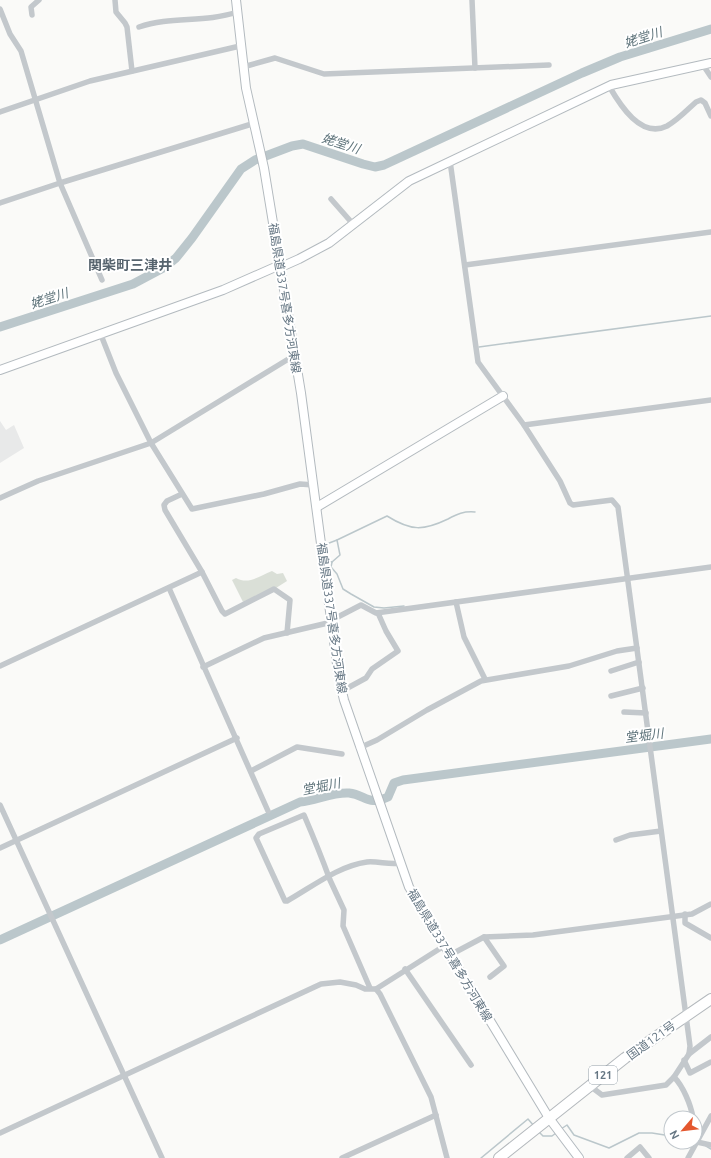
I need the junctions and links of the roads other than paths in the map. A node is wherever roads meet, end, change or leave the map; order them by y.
1 (39, 0) edge
2 (115, 0) edge
3 (236, 0) edge
4 (472, 0) edge
5 (0, 9) edge
6 (237, 12) junction
7 (32, 15) dead end
8 (2, 20) edge
9 (139, 27) dead end
10 (240, 46) junction
11 (707, 64) edge
12 (549, 65) dead end
13 (243, 67) junction
14 (476, 68) junction
15 (132, 71) junction
16 (711, 77) edge
17 (609, 86) junction
18 (36, 100) junction
19 (0, 112) edge
20 (711, 116) edge
21 (255, 123) junction
22 (450, 161) junction
23 (60, 182) junction
24 (332, 199) dead end
25 (0, 203) edge
26 (353, 224) junction
27 (711, 232) edge
28 (465, 265) junction
29 (281, 267) junction
30 (102, 280) dead end
31 (101, 335) junction
32 (295, 355) junction
33 (0, 370) edge
34 (503, 396) junction
35 (711, 400) edge
36 (524, 425) junction
37 (151, 443) junction
38 (314, 485) junction
39 (182, 494) junction
40 (0, 498) edge
41 (317, 507) junction
42 (711, 567) edge
43 (202, 572) junction
44 (628, 578) junction
45 (169, 588) junction
46 (456, 602) junction
47 (378, 612) junction
48 (332, 621) junction
49 (287, 633) junction
50 (637, 648) junction
51 (639, 662) junction
52 (0, 666) edge
53 (204, 667) junction
54 (611, 670) dead end
55 (485, 679) junction
56 (643, 688) junction
57 (342, 691) junction
58 (611, 696) dead end
59 (624, 712) dead end
60 (646, 713) junction
61 (237, 738) junction
62 (360, 748) junction
63 (342, 754) dead end
64 (251, 771) junction
65 (0, 805) edge
66 (268, 811) dead end
67 (2, 815) edge
68 (661, 831) junction
69 (616, 840) dead end
70 (16, 841) junction
71 (0, 848) edge
72 (400, 863) junction
73 (329, 876) junction
74 (711, 904) edge
75 (685, 914) junction
76 (673, 916) junction
77 (484, 937) junction
78 (711, 938) edge
79 (444, 946) junction
80 (450, 956) junction
81 (405, 969) junction
82 (490, 977) dead end
83 (373, 988) junction
84 (711, 999) edge
85 (686, 1015) junction
86 (711, 1036) edge
87 (689, 1054) junction
88 (684, 1060) junction
89 (711, 1062) edge
90 (471, 1065) dead end
91 (124, 1076) junction
92 (674, 1077) junction
93 (590, 1086) junction
94 (692, 1110) edge
95 (436, 1115) junction
96 (711, 1116) edge
97 (549, 1118) junction
98 (703, 1128) edge
99 (0, 1133) edge
100 (162, 1158) edge
101 (342, 1158) edge
102 (447, 1158) edge
103 (499, 1158) edge
104 (579, 1158) edge
105 (627, 1158) edge
106 (649, 1158) edge

1 - 7 street
2 - 15 street
3 - 6 main road, 福島県道337号喜多方河東線
4 - 14 street
5 - 8 street
6 - 9 street
6 - 10 main road, 福島県道337号喜多方河東線
8 - 18 street
10 - 13 main road, 福島県道337号喜多方河東線
10 - 15 street
11 - 16 street
11 - 17 main road
12 - 14 street
13 - 14 street
13 - 21 main road, 福島県道337号喜多方河東線
15 - 18 street
17 - 20 street
17 - 22 main road
18 - 19 street
18 - 23 street
21 - 23 street
21 - 29 main road, 福島県道337号喜多方河東線
22 - 26 main road
22 - 28 street
23 - 25 street
23 - 30 street
24 - 26 street
26 - 29 main road
27 - 28 street
28 - 34 street
29 - 31 main road
29 - 32 main road, 福島県道337号喜多方河東線
31 - 33 main road
31 - 37 street
32 - 37 street
32 - 38 main road, 福島県道337号喜多方河東線
34 - 36 street
34 - 41 main road
35 - 36 street
36 - 44 street
37 - 39 street
37 - 40 street
38 - 39 street
38 - 41 main road, 福島県道337号喜多方河東線
39 - 43 street
41 - 48 main road, 福島県道337号喜多方河東線
42 - 44 street
43 - 45 street
43 - 49 street
44 - 46 street
44 - 50 street
45 - 52 street
45 - 53 street
46 - 47 street
46 - 55 street
47 - 48 street
47 - 57 street
48 - 49 street
48 - 57 main road, 福島県道337号喜多方河東線
49 - 53 street
50 - 51 street
50 - 55 street
51 - 54 street
51 - 56 street
53 - 61 street
55 - 62 street
56 - 58 street
56 - 60 street
57 - 62 main road, 福島県道337号喜多方河東線
59 - 60 street
60 - 68 street
61 - 64 street
61 - 70 street
62 - 72 main road, 福島県道337号喜多方河東線
63 - 64 street
64 - 66 street
65 - 67 street
67 - 70 street
68 - 69 street
68 - 76 street
70 - 71 street
70 - 91 street
72 - 73 street
72 - 79 main road, 福島県道337号喜多方河東線
73 - 73 street
73 - 83 street
74 - 75 street
75 - 76 street
75 - 78 street
76 - 77 street
76 - 85 street
77 - 80 street
77 - 82 street
79 - 80 main road, 福島県道337号喜多方河東線
79 - 81 street
80 - 97 main road, 福島県道337号喜多方河東線
81 - 83 street
81 - 90 street
83 - 91 street
83 - 95 street
84 - 85 highway, 国道121号 / 121
85 - 87 street
85 - 93 highway, 国道121号 / 121
86 - 87 street
87 - 88 street
88 - 89 street
88 - 92 street
91 - 99 street
91 - 100 street
92 - 93 street
92 - 94 street
93 - 97 highway, 国道121号 / 121
95 - 101 street
95 - 102 street
96 - 98 street
97 - 103 highway, 国道121号 / 121
97 - 104 main road, 福島県道337号喜多方河東線
105 - 106 street

